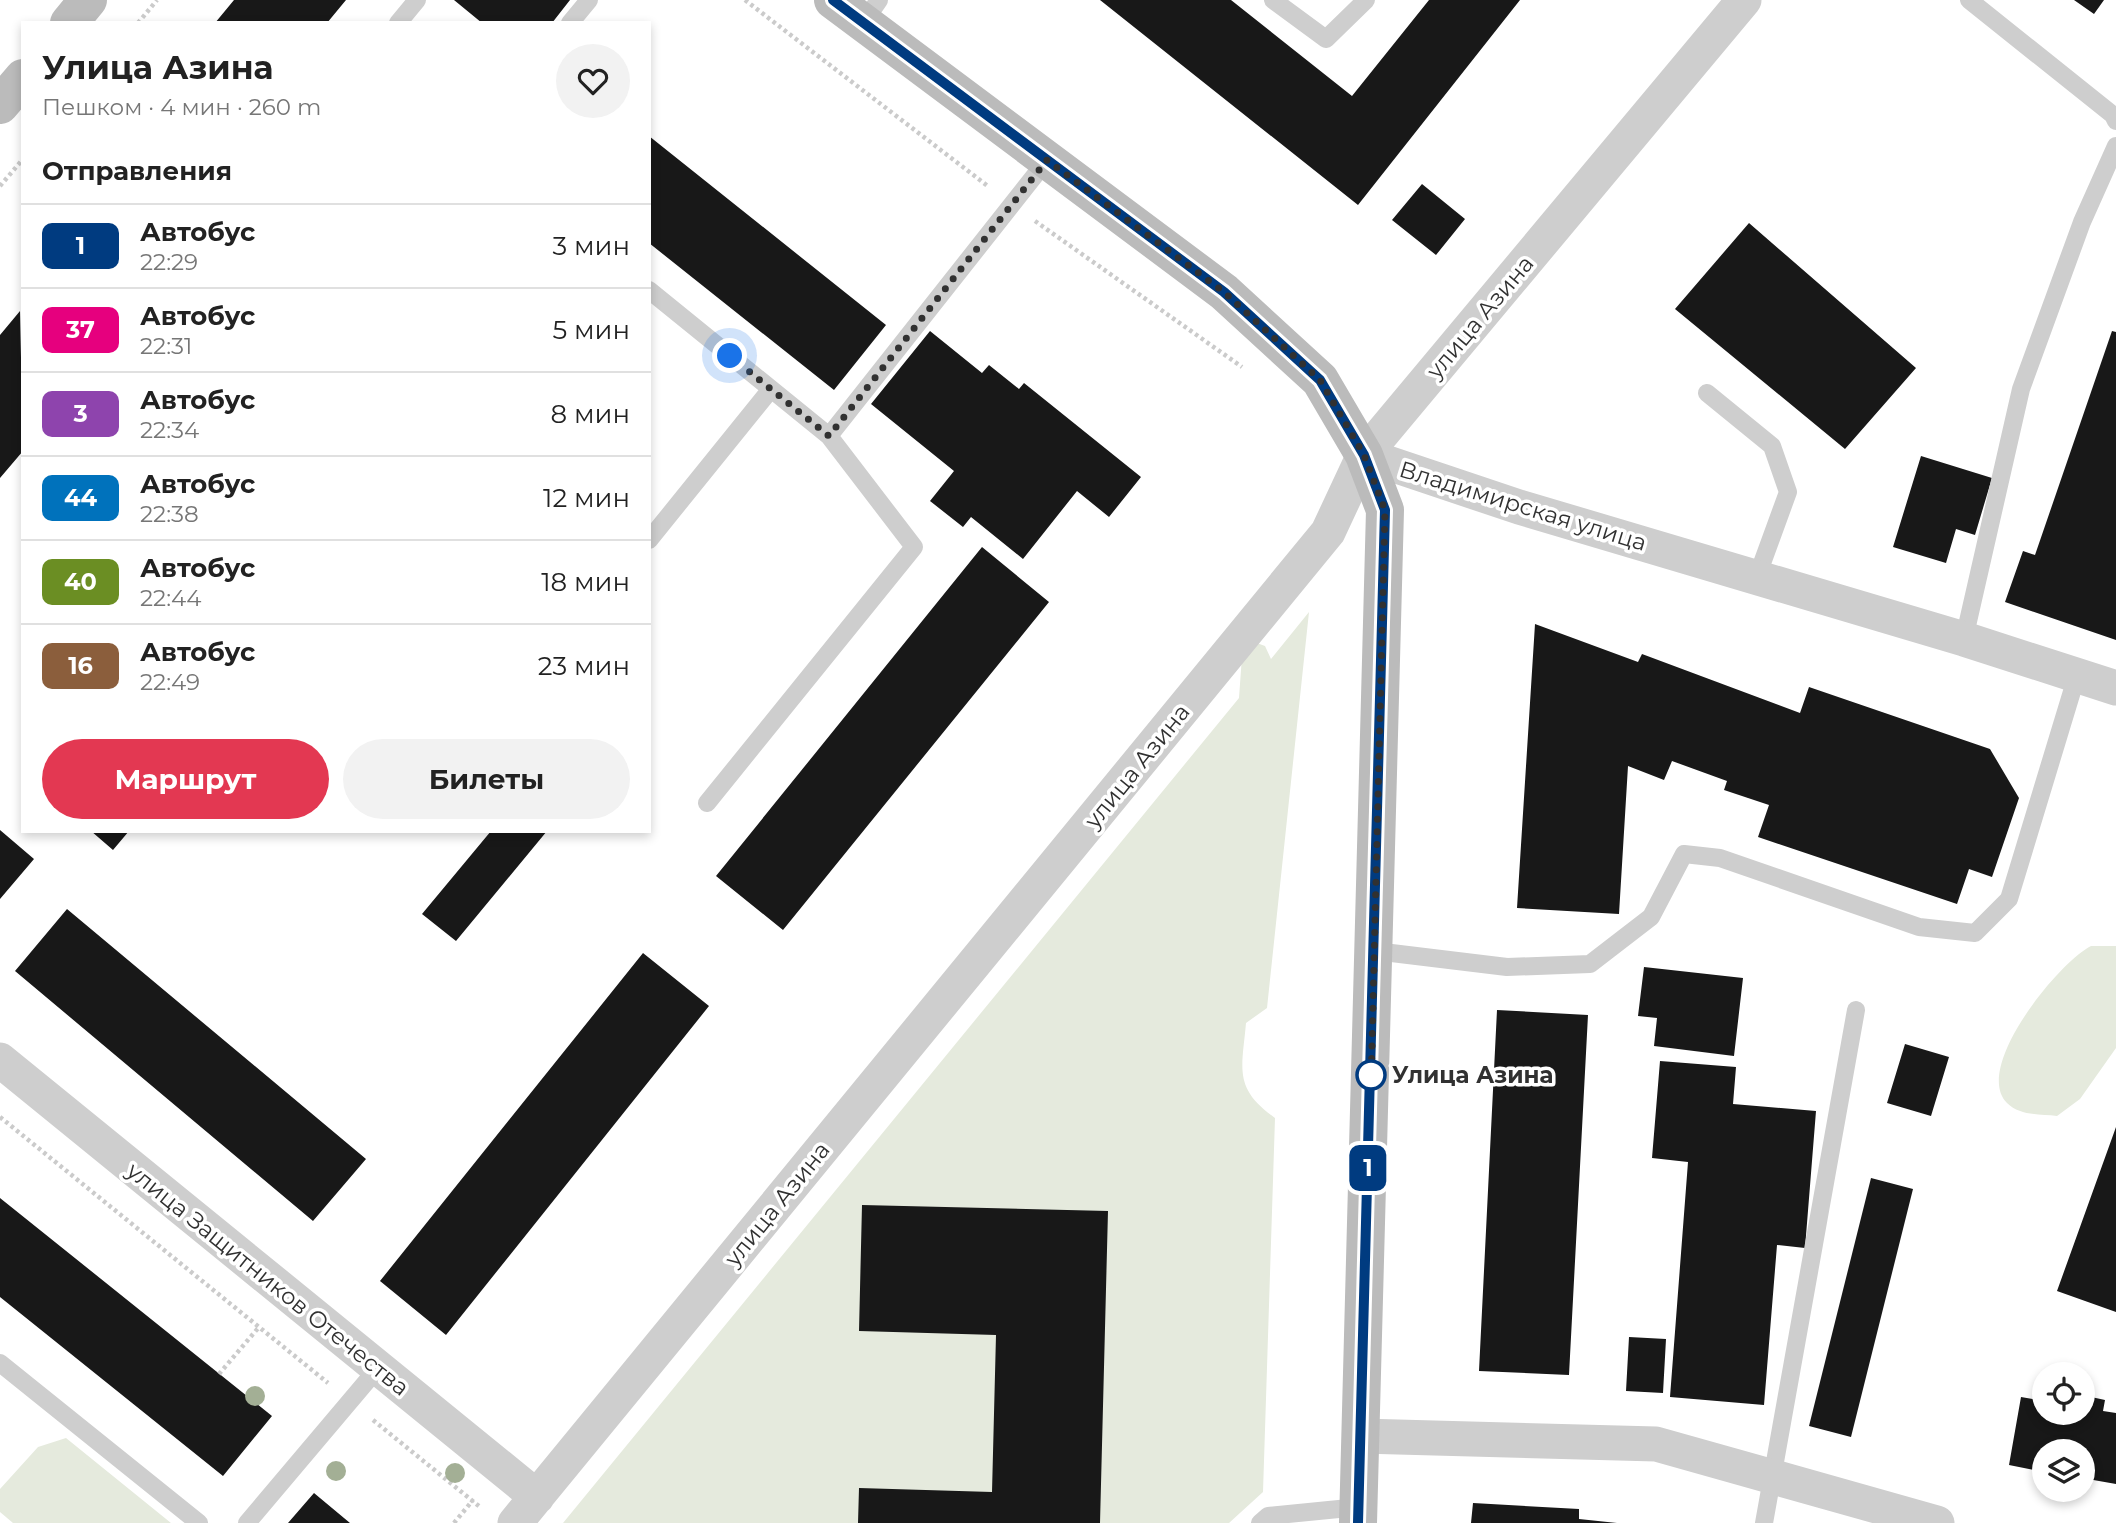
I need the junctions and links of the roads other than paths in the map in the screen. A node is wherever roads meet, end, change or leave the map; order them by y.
1 (88, 0) edge
2 (417, 0) edge
3 (589, 0) edge
4 (832, 0) edge
5 (1273, 0) edge
6 (1366, 0) edge
7 (1744, 0) edge
8 (1969, 0) edge
9 (871, 11) edge
10 (71, 21) edge
11 (400, 21) edge
12 (572, 21) edge
13 (21, 80) edge
14 (0, 105) edge
15 (2116, 121) edge
16 (2115, 153) edge
17 (1047, 160) junction
18 (651, 292) edge
19 (771, 389) junction
20 (1707, 393) dead end
21 (829, 436) junction
22 (1364, 455) junction
23 (651, 538) edge
24 (1757, 578) junction
25 (1964, 639) junction
26 (2077, 675) junction
27 (2116, 688) edge
28 (707, 803) dead end
29 (1375, 951) junction
30 (1856, 1010) dead end
31 (3, 1068) edge
32 (0, 1363) edge
33 (378, 1368) junction
34 (1361, 1436) junction
35 (1770, 1476) junction
36 (526, 1510) edge
37 (1358, 1515) edge
38 (199, 1523) edge
39 (247, 1523) edge
40 (1259, 1523) edge
41 (1763, 1523) edge
42 (1937, 1523) edge

1 - 10 main road
2 - 11 lane
3 - 12 lane
4 - 9 main road
5 - 6 lane
7 - 22 street, улица Азина
8 - 15 lane
9 - 17 main road
13 - 14 main road
16 - 25 lane
17 - 21 lane
17 - 22 main road
18 - 19 lane
19 - 21 lane
19 - 23 lane
20 - 24 lane
21 - 28 lane
22 - 24 street, Владимирская улица
22 - 29 main road
22 - 36 street, улица Азина
24 - 25 street, Владимирская улица
25 - 26 street, Владимирская улица
26 - 27 street, Владимирская улица
26 - 29 lane
29 - 34 main road
30 - 35 lane
31 - 33 street, улица Защитников Отечества
32 - 38 lane
33 - 36 street, улица Защитников Отечества
33 - 39 lane
34 - 35 street
34 - 37 main road
35 - 41 lane
35 - 42 street
37 - 40 lane

